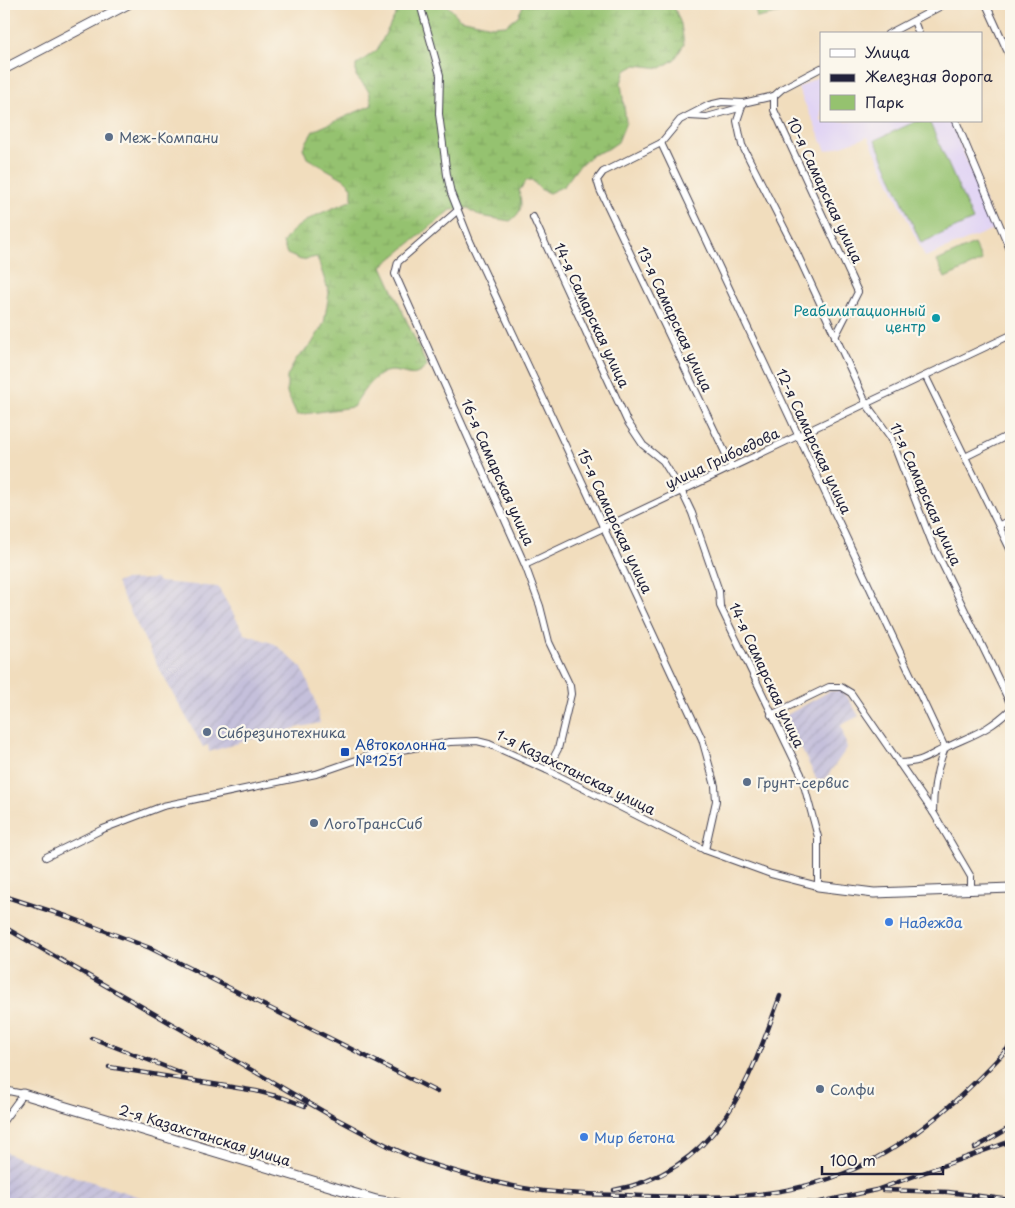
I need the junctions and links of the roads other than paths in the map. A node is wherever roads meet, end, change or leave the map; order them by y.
1 (128, 4) edge
2 (420, 4) edge
3 (945, 4) edge
4 (986, 4) edge
5 (914, 21) junction
6 (892, 32) edge
7 (918, 32) edge
8 (1011, 59) edge
9 (4, 69) edge
10 (820, 69) edge
11 (774, 96) junction
12 (741, 106) junction
13 (687, 116) junction
14 (956, 122) edge
15 (661, 144) junction
16 (458, 211) junction
17 (533, 217) dead end
18 (1011, 252) edge
19 (1011, 334) edge
20 (836, 337) junction
21 (926, 377) junction
22 (867, 405) junction
23 (1011, 434) edge
24 (798, 437) junction
25 (965, 457) junction
26 (732, 467) junction
27 (681, 490) junction
28 (1011, 519) edge
29 (1000, 525) junction
30 (604, 526) junction
31 (1011, 551) edge
32 (525, 565) junction
33 (1011, 705) edge
34 (1011, 710) edge
35 (771, 715) junction
36 (945, 748) junction
37 (899, 763) junction
38 (547, 770) junction
39 (933, 812) junction
40 (705, 850) junction
41 (46, 857) dead end
42 (818, 886) junction
43 (1011, 888) edge
44 (971, 891) junction
45 (4, 1090) edge
46 (23, 1094) junction
47 (4, 1120) edge
48 (399, 1204) edge

1 - 9 street
2 - 16 street, 15-я Самарская улица
3 - 5 street
4 - 8 street
5 - 6 street
5 - 7 street
10 - 11 street
11 - 12 street
11 - 20 street, 10-я Самарская улица
12 - 13 street
12 - 13 street
12 - 20 street, 11-я Самарская улица
13 - 15 street
14 - 18 street
15 - 24 street, 12-я Самарская улица
15 - 26 street, 13-я Самарская улица
16 - 30 street, 15-я Самарская улица
16 - 32 street, 16-я Самарская улица
17 - 27 street, 14-я Самарская улица
19 - 21 street, улица Грибоедова
20 - 22 street, 11-я Самарская улица
21 - 22 street, улица Грибоедова
21 - 25 street
22 - 24 street, улица Грибоедова
22 - 33 street, 11-я Самарская улица
23 - 25 street
24 - 26 street, улица Грибоедова
24 - 36 street, 12-я Самарская улица
25 - 29 street
26 - 27 street, улица Грибоедова
27 - 30 street, улица Грибоедова
27 - 35 street, 14-я Самарская улица
28 - 29 street
29 - 31 street
30 - 32 street, улица Грибоедова
30 - 40 street, 15-я Самарская улица
32 - 38 street, 16-я Самарская улица
34 - 36 street
35 - 37 street
35 - 42 street, 14-я Самарская улица
36 - 37 street
36 - 39 street
37 - 39 street
38 - 40 street, 1-я Казахстанская улица
38 - 41 street, 1-я Казахстанская улица
39 - 44 street
40 - 42 street, 1-я Казахстанская улица
42 - 44 street, 1-я Казахстанская улица
43 - 44 street, 1-я Казахстанская улица
45 - 46 street, 2-я Казахстанская улица
46 - 47 street
46 - 48 street, 2-я Казахстанская улица

